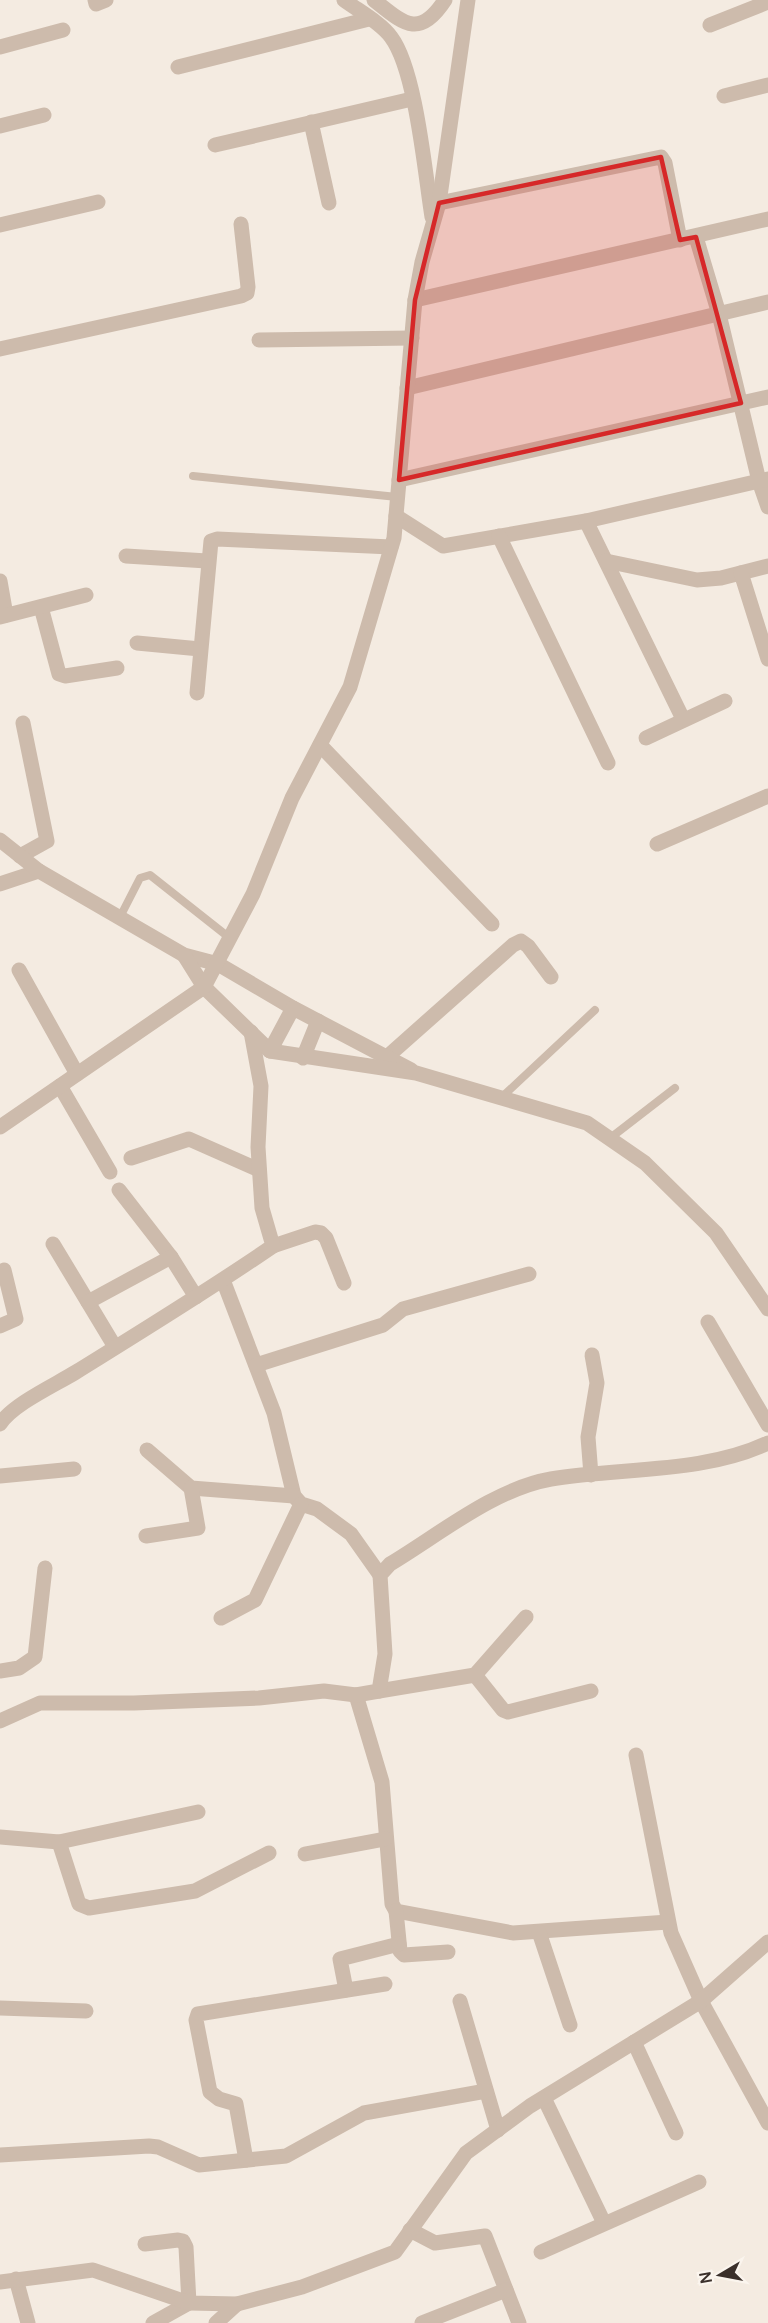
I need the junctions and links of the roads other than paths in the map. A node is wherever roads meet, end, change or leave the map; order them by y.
1 (95, 0) edge
2 (106, 0) edge
3 (344, 0) edge
4 (374, 0) edge
5 (445, 0) edge
6 (468, 0) edge
7 (768, 2) edge
8 (369, 19) junction
9 (710, 25) dead end
10 (63, 30) dead end
11 (0, 47) edge
12 (178, 67) dead end
13 (768, 85) edge
14 (724, 96) dead end
15 (412, 99) junction
16 (44, 115) dead end
17 (311, 122) junction
18 (0, 126) edge
19 (215, 144) dead end
20 (98, 202) dead end
21 (329, 203) dead end
22 (439, 203) junction
23 (768, 219) edge
24 (433, 223) junction
25 (241, 224) dead end
26 (0, 225) edge
27 (696, 237) junction
28 (680, 240) junction
29 (415, 300) junction
30 (768, 302) edge
31 (719, 314) junction
32 (412, 338) junction
33 (259, 340) dead end
34 (0, 349) edge
35 (407, 388) junction
36 (768, 397) edge
37 (741, 403) junction
38 (193, 476) dead end
39 (399, 480) junction
40 (763, 480) edge
41 (397, 497) junction
42 (768, 507) edge
43 (396, 516) junction
44 (586, 521) junction
45 (499, 536) junction
46 (391, 547) junction
47 (126, 556) dead end
48 (207, 561) junction
49 (606, 561) junction
50 (768, 566) edge
51 (741, 573) junction
52 (0, 581) edge
53 (86, 595) dead end
54 (41, 607) junction
55 (3, 616) edge
56 (137, 643) dead end
57 (200, 649) junction
58 (768, 659) edge
59 (117, 668) dead end
60 (197, 693) dead end
61 (725, 701) dead end
62 (683, 719) junction
63 (23, 723) dead end
64 (645, 738) dead end
65 (320, 745) junction
66 (608, 763) dead end
67 (768, 796) edge
68 (0, 840) edge
69 (657, 844) dead end
70 (20, 856) junction
71 (39, 871) junction
72 (0, 884) edge
73 (120, 917) junction
74 (492, 924) dead end
75 (231, 939) junction
76 (184, 955) junction
77 (218, 964) junction
78 (19, 970) dead end
79 (551, 977) dead end
80 (204, 987) junction
81 (292, 1008) junction
82 (595, 1010) dead end
83 (318, 1021) junction
84 (251, 1032) junction
85 (270, 1051) junction
86 (388, 1056) junction
87 (303, 1058) junction
88 (416, 1073) junction
89 (77, 1074) junction
90 (60, 1086) junction
91 (675, 1088) dead end
92 (501, 1098) junction
93 (0, 1126) edge
94 (609, 1139) junction
95 (131, 1158) dead end
96 (259, 1170) junction
97 (110, 1172) dead end
98 (119, 1191) dead end
99 (53, 1244) dead end
100 (273, 1246) junction
101 (171, 1257) junction
102 (4, 1270) dead end
103 (529, 1274) dead end
104 (223, 1280) junction
105 (344, 1283) dead end
106 (196, 1297) junction
107 (88, 1302) junction
108 (768, 1309) edge
109 (708, 1322) dead end
110 (0, 1326) edge
111 (116, 1347) junction
112 (592, 1355) dead end
113 (256, 1365) junction
114 (0, 1424) edge
115 (768, 1425) edge
116 (768, 1443) edge
117 (147, 1450) dead end
118 (74, 1469) dead end
119 (591, 1475) junction
120 (0, 1476) edge
121 (191, 1488) junction
122 (297, 1500) junction
123 (146, 1536) dead end
124 (45, 1568) dead end
125 (380, 1575) junction
126 (526, 1617) dead end
127 (221, 1618) dead end
128 (0, 1671) edge
129 (475, 1675) junction
130 (379, 1691) junction
131 (591, 1691) dead end
132 (356, 1695) junction
133 (0, 1721) edge
134 (636, 1755) dead end
135 (198, 1812) dead end
136 (0, 1837) edge
137 (385, 1839) junction
138 (59, 1842) junction
139 (269, 1853) dead end
140 (305, 1854) dead end
141 (396, 1911) junction
142 (668, 1922) junction
143 (539, 1932) junction
144 (768, 1942) edge
145 (399, 1944) junction
146 (448, 1952) dead end
147 (385, 1984) dead end
148 (346, 1990) junction
149 (460, 2001) dead end
150 (701, 2001) junction
151 (0, 2008) edge
152 (86, 2011) dead end
153 (570, 2025) dead end
154 (634, 2042) junction
155 (486, 2091) junction
156 (544, 2098) junction
157 (768, 2123) edge
158 (498, 2130) junction
159 (676, 2133) dead end
160 (0, 2155) edge
161 (246, 2160) junction
162 (699, 2182) dead end
163 (604, 2223) junction
164 (410, 2230) junction
165 (145, 2244) dead end
166 (541, 2252) dead end
167 (16, 2279) junction
168 (0, 2282) edge
169 (506, 2290) junction
170 (189, 2303) junction
171 (237, 2304) junction
172 (28, 2323) edge
173 (153, 2323) edge
174 (216, 2323) edge
175 (422, 2323) edge
176 (519, 2323) edge

1 - 2 street
3 - 8 street
4 - 5 street
6 - 22 street
7 - 9 street
8 - 12 street
8 - 15 street
10 - 11 street
13 - 14 street
15 - 17 street
15 - 24 street
16 - 18 street
17 - 19 street
17 - 21 street
20 - 26 street
22 - 24 street
22 - 28 street
23 - 27 street
24 - 29 street
25 - 34 street
27 - 28 street
27 - 31 street
28 - 29 street
29 - 32 street
30 - 31 street
31 - 35 street
31 - 37 street
32 - 33 street
32 - 35 street
35 - 39 street
36 - 37 street
37 - 39 street
37 - 40 street
38 - 41 lane
39 - 41 street
40 - 42 street
40 - 44 street
41 - 43 street
43 - 45 street
43 - 46 street
44 - 45 street
44 - 49 street
45 - 66 street
46 - 48 street
46 - 65 street
47 - 48 street
48 - 57 street
49 - 51 street
49 - 62 street
50 - 51 street
51 - 58 street
52 - 55 street
53 - 54 street
54 - 55 street
54 - 59 street
56 - 57 street
57 - 60 street
61 - 62 street
62 - 64 street
63 - 70 street
65 - 74 street
65 - 75 street
67 - 69 street
68 - 70 street
70 - 71 street
71 - 72 street
71 - 73 street
73 - 75 lane
73 - 76 street
75 - 77 street
76 - 77 street
76 - 80 street
77 - 80 street
77 - 81 street
78 - 89 street
79 - 86 street
80 - 84 street
80 - 89 street
81 - 83 street
81 - 85 street
82 - 92 lane
83 - 86 street
83 - 87 street
84 - 85 street
84 - 96 street
85 - 87 street
86 - 88 street
87 - 88 street
88 - 92 street
89 - 90 street
90 - 93 street
90 - 97 street
91 - 94 lane
92 - 94 street
94 - 108 street
95 - 96 street
96 - 100 street
98 - 101 street
99 - 107 street
100 - 104 street
100 - 105 street
101 - 106 street
101 - 107 street
102 - 110 street
103 - 113 street
104 - 106 street
104 - 113 street
106 - 111 street
107 - 111 street
109 - 115 street
111 - 114 street
112 - 119 street
113 - 122 street
116 - 119 street
117 - 121 street
118 - 120 street
119 - 125 street
121 - 122 street
121 - 123 street
122 - 125 street
122 - 127 street
124 - 128 street
125 - 130 street
126 - 129 street
129 - 130 street
129 - 131 street
130 - 132 street
132 - 133 street
132 - 137 street
134 - 142 street
135 - 138 street
136 - 138 street
137 - 140 street
137 - 141 street
138 - 139 street
141 - 143 street
141 - 145 street
142 - 143 street
142 - 150 street
143 - 153 street
144 - 150 street
145 - 146 street
145 - 148 street
147 - 148 street
148 - 161 street
149 - 155 street
150 - 154 street
150 - 157 street
151 - 152 street
154 - 156 street
154 - 159 street
155 - 158 street
155 - 161 street
156 - 158 street
156 - 163 street
158 - 164 street
160 - 161 street
162 - 163 street
163 - 166 street
164 - 169 street
164 - 171 street
165 - 170 street
167 - 168 street
167 - 170 street
167 - 172 street
169 - 175 street
169 - 176 street
170 - 171 street
170 - 173 street
171 - 174 street

